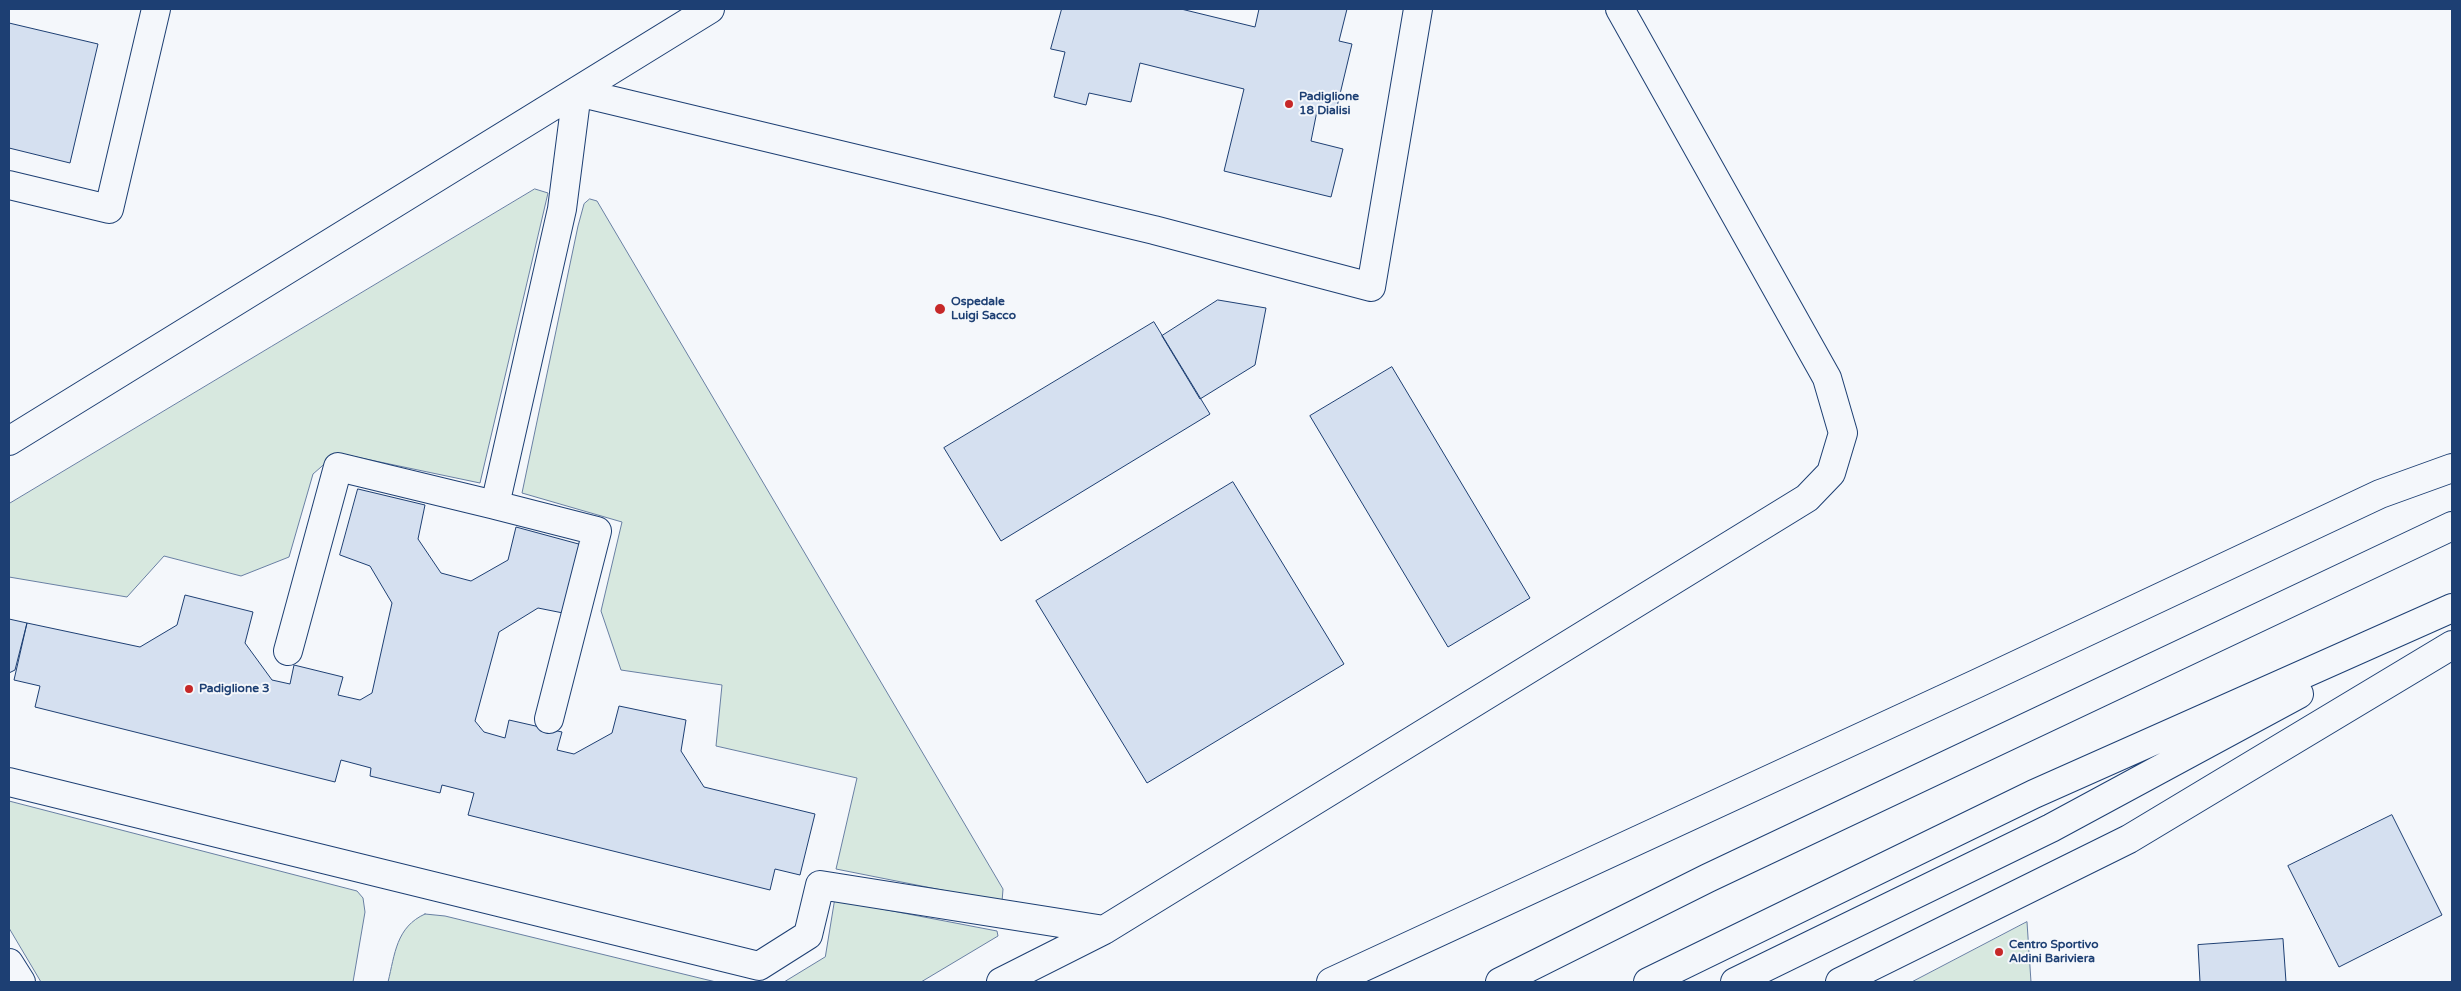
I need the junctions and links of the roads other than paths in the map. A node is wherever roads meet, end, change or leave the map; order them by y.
1 (156, 9) edge
2 (710, 9) edge
3 (1418, 9) edge
4 (1620, 9) edge
5 (578, 92) junction
6 (9, 185) edge
7 (9, 441) edge
8 (2452, 468) edge
9 (495, 505) junction
10 (2452, 526) edge
11 (2452, 608) edge
12 (2452, 612) edge
13 (2452, 645) edge
14 (288, 651) dead end
15 (549, 720) dead end
16 (9, 782) edge
17 (1104, 930) junction
18 (9, 963) edge
19 (20, 982) edge
20 (1001, 982) edge
21 (1331, 982) edge
22 (1500, 982) edge
23 (1648, 982) edge
24 (1735, 982) edge
25 (1840, 982) edge

1 - 6 main road
2 - 5 main road
3 - 5 main road
4 - 17 main road
5 - 7 main road
5 - 9 main road
8 - 21 main road
9 - 14 main road
9 - 15 main road
10 - 22 main road
11 - 23 main road
12 - 24 main road
13 - 25 main road
16 - 17 main road
17 - 20 main road
18 - 19 main road

